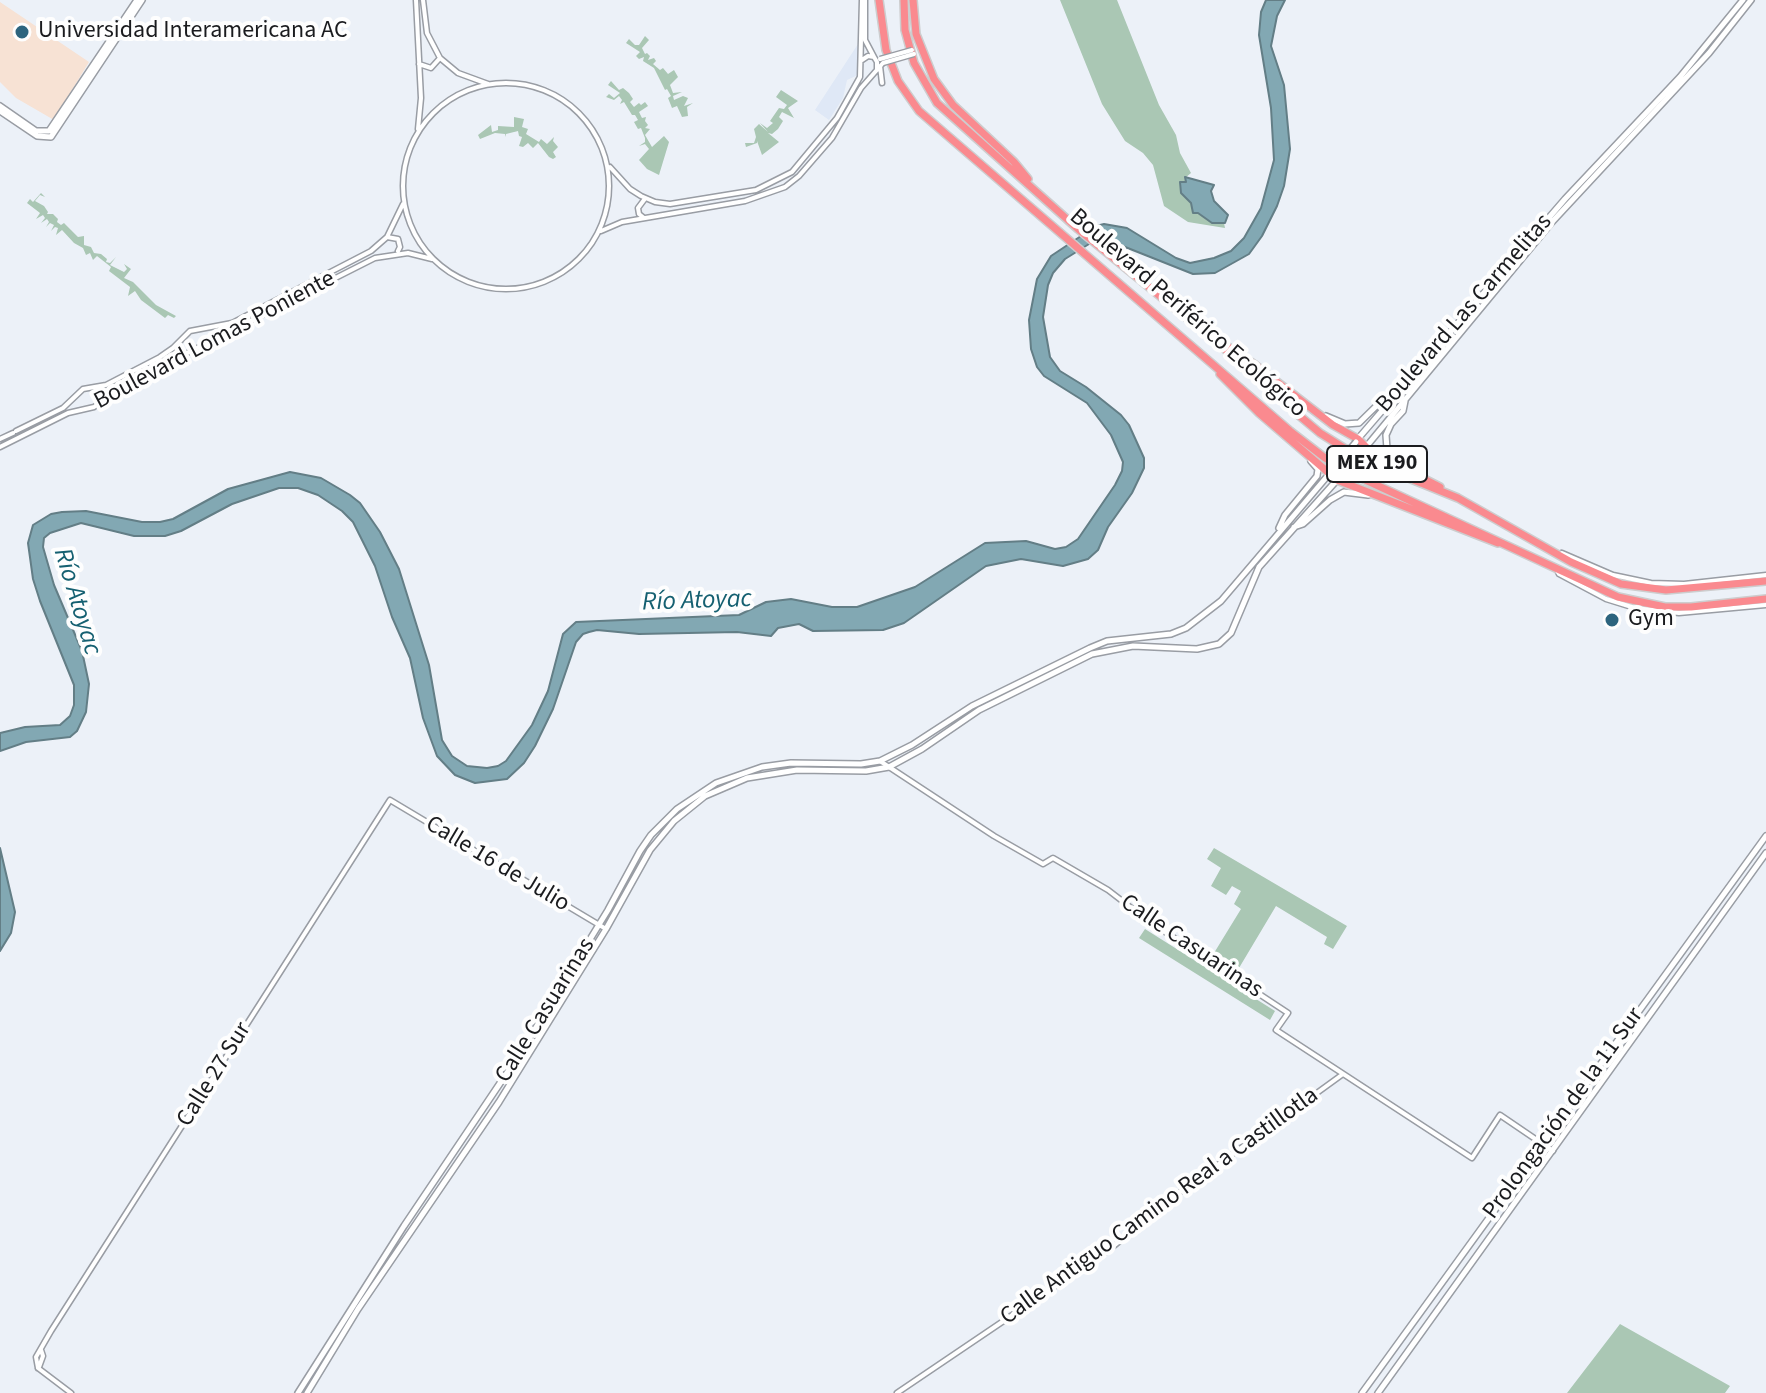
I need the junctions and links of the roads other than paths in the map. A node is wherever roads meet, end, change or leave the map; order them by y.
1 (140, 0) edge
2 (416, 0) edge
3 (423, 0) edge
4 (863, 0) edge
5 (879, 0) edge
6 (904, 0) edge
7 (913, 0) edge
8 (1743, 0) edge
9 (1751, 0) edge
10 (862, 48) junction
11 (917, 51) junction
12 (866, 57) junction
13 (440, 58) junction
14 (861, 61) junction
15 (879, 62) junction
16 (419, 64) junction
17 (858, 79) junction
18 (865, 83) junction
19 (882, 83) dead end
20 (491, 84) junction
21 (850, 93) junction
22 (856, 97) junction
23 (0, 109) edge
24 (837, 118) junction
25 (843, 121) junction
26 (418, 132) junction
27 (826, 133) junction
28 (832, 138) junction
29 (608, 166) junction
30 (1030, 185) junction
31 (732, 194) junction
32 (647, 199) junction
33 (403, 201) junction
34 (745, 201) junction
35 (649, 218) junction
36 (599, 232) junction
37 (387, 237) junction
38 (396, 253) junction
39 (434, 260) junction
40 (197, 329) junction
41 (1208, 336) junction
42 (182, 338) junction
43 (199, 347) junction
44 (1198, 351) junction
45 (190, 353) junction
46 (1417, 369) junction
47 (97, 386) junction
48 (76, 397) junction
49 (1298, 399) junction
50 (1405, 400) junction
51 (102, 401) junction
52 (83, 410) junction
53 (22, 428) junction
54 (13, 433) junction
55 (25, 434) junction
56 (0, 439) edge
57 (11, 441) junction
58 (1357, 441) junction
59 (1297, 445) junction
60 (0, 447) edge
61 (1365, 448) junction
62 (1395, 463) junction
63 (1330, 473) junction
64 (1337, 480) junction
65 (1377, 497) junction
66 (1458, 498) junction
67 (1293, 527) junction
68 (1274, 538) junction
69 (1508, 545) junction
70 (1546, 547) junction
71 (1557, 567) junction
72 (1766, 575) edge
73 (1766, 581) edge
74 (1766, 599) edge
75 (1766, 605) edge
76 (1137, 637) junction
77 (1133, 646) junction
78 (966, 710) joint
79 (880, 761) junction
80 (889, 767) junction
81 (390, 800) joint
82 (1766, 836) edge
83 (1766, 853) edge
84 (599, 925) junction
85 (606, 929) junction
86 (1637, 1013) junction
87 (1647, 1020) junction
88 (1343, 1074) junction
89 (1543, 1141) junction
90 (1554, 1149) junction
91 (71, 1393) edge
92 (298, 1393) edge
93 (307, 1393) edge
94 (897, 1393) edge
95 (1362, 1393) edge
96 (1378, 1393) edge

1 - 23 main road
2 - 16 street
3 - 13 street
4 - 10 street
4 - 15 street
5 - 44 highway, Boulevard Periférico Ecológico / MEX 190
6 - 30 highway, Boulevard Periférico Ecológico
7 - 11 highway
8 - 46 main road, Boulevard Las Carmelitas
9 - 50 main road, Boulevard Las Carmelitas
10 - 12 street
10 - 14 street
11 - 15 street, bridge
11 - 30 highway
12 - 14 street
12 - 15 street
13 - 16 street
13 - 20 street
14 - 17 street
15 - 18 street
15 - 19 street
16 - 26 street
17 - 18 street
17 - 21 street
18 - 22 street
20 - 26 street
20 - 29 street
21 - 22 street
21 - 24 street
22 - 25 street
24 - 25 street
24 - 27 street
25 - 28 street
26 - 33 street
27 - 28 street
27 - 31 street
28 - 34 street
29 - 32 street
29 - 36 street
30 - 41 highway, Boulevard Periférico Ecológico / MEX 190
31 - 32 street
31 - 34 street
32 - 35 street
33 - 37 street
33 - 39 street
34 - 35 street
35 - 36 street
36 - 39 street
37 - 38 street
37 - 40 street, Boulevard Lomas Poniente
38 - 39 street, Boulevard Lomas Poniente
38 - 43 street, Boulevard Lomas Poniente
40 - 42 street, Boulevard Lomas Poniente
40 - 43 street
41 - 49 highway
41 - 66 highway, Boulevard Periférico Ecológico / MEX 190
42 - 45 street
42 - 47 street, Boulevard Lomas Poniente
43 - 45 street, Boulevard Lomas Poniente
44 - 59 highway
44 - 69 highway, Boulevard Periférico Ecológico / MEX 190
45 - 51 street, Boulevard Lomas Poniente
46 - 49 main road
46 - 58 main road, Boulevard Las Carmelitas
47 - 48 street, Boulevard Lomas Poniente
47 - 51 street
48 - 52 street
48 - 53 street, Boulevard Lomas Poniente
49 - 58 highway
50 - 61 main road, Boulevard Las Carmelitas
50 - 62 main road
51 - 52 street, Boulevard Lomas Poniente
52 - 55 street, Boulevard Lomas Poniente
53 - 54 street, Boulevard Lomas Poniente
53 - 55 street
54 - 56 street, Boulevard Lomas Poniente
54 - 57 street
55 - 57 street, Boulevard Lomas Poniente
57 - 60 street, Boulevard Lomas Poniente
58 - 61 highway
58 - 63 main road, Boulevard Las Carmelitas, bridge
59 - 63 highway
59 - 68 main road
61 - 62 highway
61 - 64 main road, Boulevard Las Carmelitas, bridge
62 - 66 highway
63 - 64 highway
63 - 68 main road, Boulevard Las Carmelitas
64 - 65 highway
64 - 67 main road, Calle Casuarinas
65 - 67 main road
65 - 69 highway
66 - 70 highway, Boulevard Periférico Ecológico / MEX 190
67 - 77 main road, Calle Casuarinas
68 - 76 main road, Boulevard Las Carmelitas
69 - 71 highway, Boulevard Periférico Ecológico / MEX 190
70 - 72 street, Boulevard Periférico Ecológico
70 - 73 highway, Boulevard Periférico Ecológico / MEX 190
71 - 74 highway, Boulevard Periférico Ecológico / MEX 190
71 - 75 street, Boulevard Periférico Ecológico
76 - 77 main road
76 - 78 main road, Boulevard Las Carmelitas
77 - 80 main road, Calle Casuarinas
78 - 79 main road, Calle Casuarinas
79 - 80 street
79 - 84 main road, Calle Casuarinas
80 - 85 main road, Calle Casuarinas
80 - 88 street, Calle Casuarinas
81 - 84 street, Calle 16 de Julio
81 - 91 street, Calle 27 Sur
82 - 86 main road, Prolongación de la 11 Sur
83 - 87 main road, Prolongación de la 11 Sur
84 - 85 street, Calle 16 de Julio
84 - 92 main road, Calle Casuarinas
85 - 93 main road, Calle Casuarinas
86 - 87 main road
86 - 89 main road, Prolongación de la 11 Sur
87 - 90 main road, Prolongación de la 11 Sur
88 - 89 street
88 - 94 street, Calle Antiguo Camino Real a Castillotla
89 - 90 street
89 - 95 main road, Prolongación de la 11 Sur
90 - 96 main road, Prolongación de la 11 Sur

